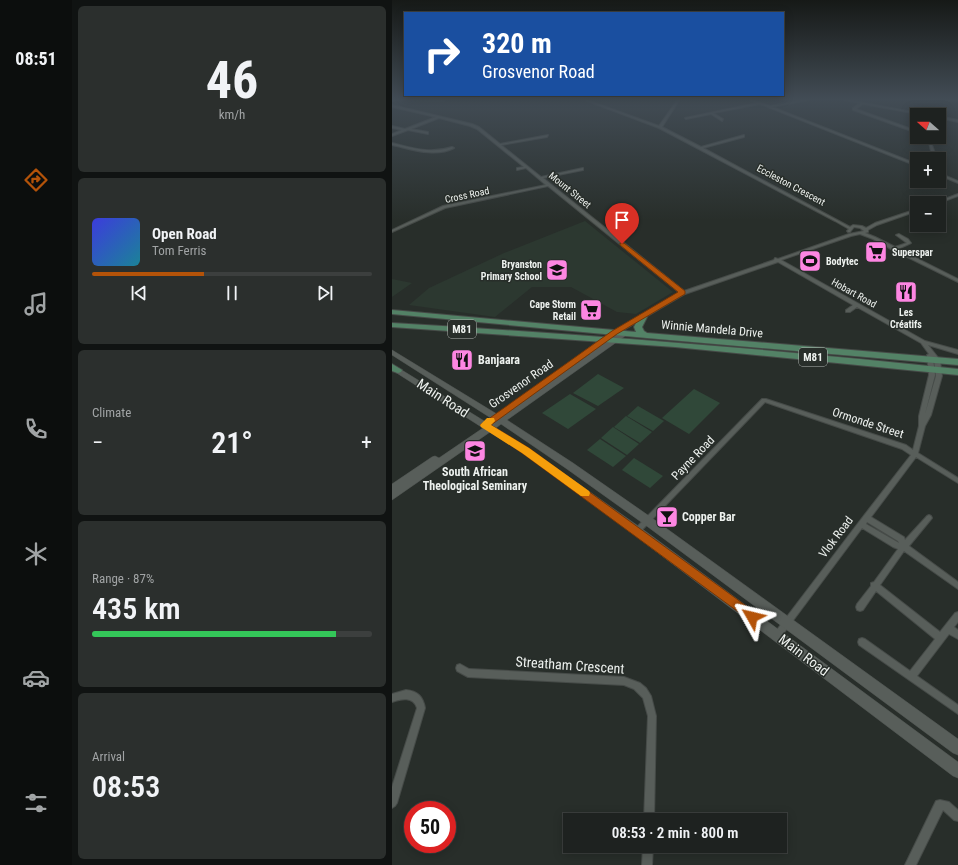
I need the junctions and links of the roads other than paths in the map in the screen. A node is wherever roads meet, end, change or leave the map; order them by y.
1 (492, 139) edge
2 (529, 139) edge
3 (684, 139) edge
4 (731, 139) edge
5 (853, 139) edge
6 (392, 144) edge
7 (499, 145) junction
8 (452, 148) dead end
9 (701, 148) junction
10 (511, 154) junction
11 (505, 156) dead end
12 (725, 161) junction
13 (910, 162) edge
14 (719, 163) dead end
15 (527, 168) junction
16 (518, 169) dead end
17 (582, 169) dead end
18 (946, 177) edge
19 (541, 178) junction
20 (958, 182) edge
21 (549, 185) junction
22 (958, 195) edge
23 (946, 199) edge
24 (910, 212) edge
25 (836, 220) junction
26 (876, 224) junction
27 (857, 226) junction
28 (850, 229) junction
29 (392, 231) edge
30 (866, 231) junction
31 (860, 234) junction
32 (898, 235) dead end
33 (874, 238) junction
34 (894, 249) junction
35 (798, 252) junction
36 (776, 259) junction
37 (806, 277) junction
38 (799, 280) dead end
39 (958, 281) edge
40 (682, 293) junction
41 (856, 305) junction
42 (848, 311) dead end
43 (392, 312) edge
44 (643, 317) junction
45 (392, 319) edge
46 (392, 325) edge
47 (624, 331) junction
48 (509, 332) junction
49 (616, 336) junction
50 (647, 336) junction
51 (606, 339) junction
52 (923, 342) junction
53 (392, 352) edge
54 (958, 352) edge
55 (933, 358) junction
56 (958, 362) edge
57 (394, 367) edge
58 (936, 369) junction
59 (958, 372) edge
60 (764, 400) joint
61 (529, 401) junction
62 (498, 419) junction
63 (487, 426) junction
64 (519, 431) junction
65 (915, 454) junction
66 (958, 481) edge
67 (392, 489) edge
68 (392, 496) edge
69 (866, 518) junction
70 (929, 518) dead end
71 (648, 521) junction
72 (861, 524) junction
73 (637, 531) junction
74 (904, 547) junction
75 (874, 585) junction
76 (958, 586) edge
77 (860, 607) dead end
78 (958, 616) edge
79 (786, 622) junction
80 (948, 628) junction
81 (777, 635) junction
82 (958, 635) edge
83 (941, 638) junction
84 (862, 642) dead end
85 (460, 668) dead end
86 (911, 676) junction
87 (392, 698) edge
88 (958, 710) edge
89 (958, 748) edge
90 (958, 771) edge
91 (392, 803) edge
92 (649, 813) edge
93 (958, 816) edge
94 (648, 853) edge
95 (647, 865) edge
96 (910, 865) edge

1 - 7 street, Mount Street
2 - 7 street
3 - 9 street, Eccleston Crescent
4 - 9 street
5 - 13 street
6 - 8 street
7 - 10 street, Mount Street
9 - 12 street, Eccleston Crescent
10 - 11 street
10 - 15 street, Mount Street
12 - 14 street
12 - 25 street, Eccleston Crescent
15 - 16 street
15 - 19 street, Mount Street
17 - 19 street
18 - 20 street
19 - 21 street, Mount Street
21 - 29 street, Cross Road
21 - 40 street, Mount Street
22 - 23 street
24 - 26 street
25 - 27 street, Eccleston Crescent
25 - 28 street, Eccleston Crescent
26 - 27 street
26 - 30 street
27 - 28 street
27 - 30 street, Eccleston Crescent
28 - 31 street, Eccleston Crescent
28 - 35 street
30 - 31 street
30 - 33 street
31 - 33 street
31 - 35 street
32 - 34 street
33 - 34 street
34 - 39 street
35 - 36 street
36 - 37 street, Hobart Road
36 - 40 street
37 - 38 street
37 - 41 street, Hobart Road
40 - 44 street
41 - 42 street
41 - 52 street, Hobart Road
43 - 49 main road, Winnie Mandela Drive / M81
44 - 47 street
44 - 50 main road
45 - 48 main road
46 - 48 main road, Winnie Mandela Drive / M81
47 - 49 main road, Winnie Mandela Drive / M81
47 - 50 main road, Winnie Mandela Drive / M81
48 - 51 main road, Winnie Mandela Drive / M81
49 - 51 main road, Winnie Mandela Drive / M81
49 - 58 main road, Winnie Mandela Drive / M81
49 - 61 main road, Grosvenor Road
50 - 55 main road, Winnie Mandela Drive / M81
51 - 62 main road, Grosvenor Road
52 - 54 street, Hobart Road
52 - 55 street, Hobart Road
53 - 62 main road, Main Road
55 - 56 main road, Winnie Mandela Drive / M81
55 - 58 street
57 - 63 main road, Main Road
58 - 59 main road, Winnie Mandela Drive / M81
58 - 65 street, Ormonde Street
60 - 65 street, Ormonde Street
60 - 71 street, Payne Road
61 - 62 main road, Grosvenor Road
61 - 64 main road
62 - 63 main road, Grosvenor Road
62 - 64 main road, Main Road
63 - 67 main road, Grosvenor Road
63 - 68 main road, Grosvenor Road
63 - 73 main road, Main Road
64 - 71 main road, Main Road
65 - 66 street, Ormonde Street
65 - 69 street, Vlok Road
69 - 72 street, Vlok Road
69 - 74 street
70 - 74 street
71 - 73 street, Payne Road
71 - 79 main road, Main Road
72 - 74 street
72 - 79 street, Vlok Road
73 - 81 main road, Main Road
74 - 75 street
74 - 76 street
75 - 77 street
75 - 83 street
78 - 80 street
79 - 81 street, Vlok Road
79 - 89 main road, Main Road
80 - 82 street
80 - 83 street
81 - 90 main road, Main Road
83 - 86 street
84 - 86 street
85 - 92 street, Streatham Crescent
86 - 88 street
87 - 91 street
93 - 96 street
94 - 95 street

